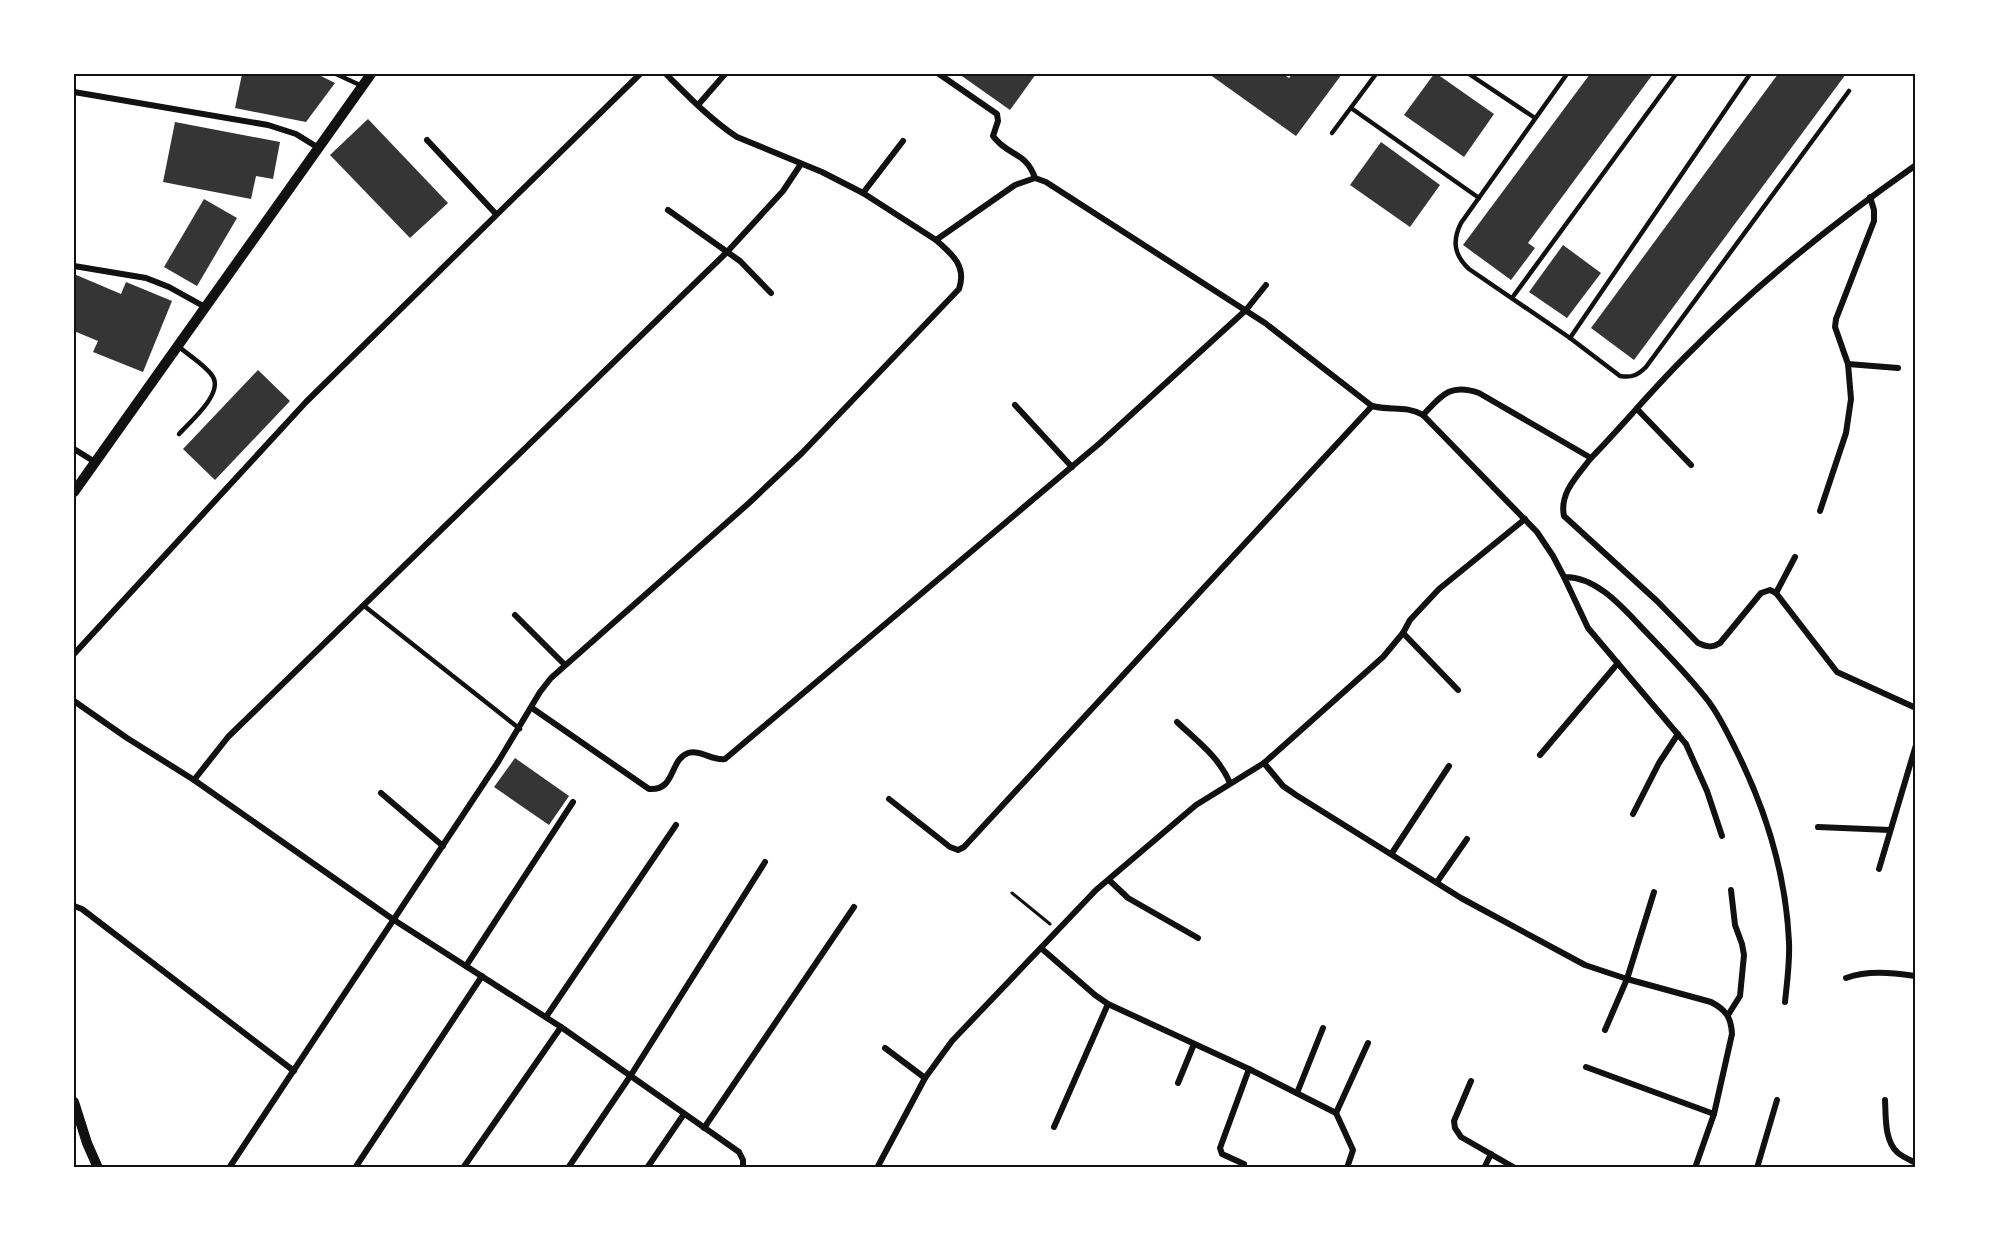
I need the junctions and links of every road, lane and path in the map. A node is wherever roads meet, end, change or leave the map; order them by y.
1 (336, 74) edge
2 (371, 74) edge
3 (640, 74) edge
4 (666, 74) edge
5 (725, 74) edge
6 (939, 74) edge
7 (1376, 74) edge
8 (1469, 74) edge
9 (1567, 74) edge
10 (1676, 74) edge
11 (1750, 74) edge
12 (362, 86) junction
13 (1849, 91) dead end
14 (74, 92) edge
15 (698, 105) junction
16 (1351, 108) junction
17 (1536, 118) junction
18 (1332, 133) dead end
19 (427, 140) dead end
20 (903, 141) dead end
21 (317, 147) junction
22 (801, 164) junction
23 (1916, 165) edge
24 (1035, 178) junction
25 (863, 194) junction
26 (1870, 197) junction
27 (1479, 198) junction
28 (668, 210) dead end
29 (496, 214) junction
30 (936, 240) junction
31 (727, 252) junction
32 (74, 266) edge
33 (1266, 285) dead end
34 (771, 293) dead end
35 (1512, 298) junction
36 (205, 307) junction
37 (1246, 310) junction
38 (1570, 338) junction
39 (178, 346) junction
40 (1848, 364) junction
41 (1898, 368) dead end
42 (1016, 405) dead end
43 (1372, 406) junction
44 (1637, 409) junction
45 (1423, 415) junction
46 (179, 434) dead end
47 (74, 449) edge
48 (1591, 458) junction
49 (95, 462) junction
50 (1691, 465) dead end
51 (1072, 467) junction
52 (74, 492) edge
53 (1820, 511) dead end
54 (1524, 519) junction
55 (1795, 557) dead end
56 (1564, 577) junction
57 (1776, 593) junction
58 (363, 604) junction
59 (515, 615) dead end
60 (1403, 633) junction
61 (74, 654) edge
62 (1618, 663) junction
63 (566, 665) junction
64 (1458, 690) dead end
65 (74, 700) edge
66 (532, 708) junction
67 (1916, 708) edge
68 (1177, 722) dead end
69 (520, 729) junction
70 (1678, 734) junction
71 (1916, 745) edge
72 (1540, 755) dead end
73 (1264, 764) junction
74 (1449, 766) dead end
75 (194, 780) junction
76 (1230, 783) junction
77 (381, 793) dead end
78 (889, 799) dead end
79 (573, 802) dead end
80 (1633, 814) dead end
81 (676, 825) dead end
82 (1818, 827) dead end
83 (1890, 830) junction
84 (1722, 837) dead end
85 (1467, 839) dead end
86 (443, 846) junction
87 (1392, 854) junction
88 (765, 862) dead end
89 (1879, 869) dead end
90 (1109, 880) junction
91 (1437, 882) junction
92 (1731, 890) dead end
93 (1654, 892) dead end
94 (1012, 893) dead end
95 (74, 906) edge
96 (854, 907) dead end
97 (394, 920) junction
98 (1058, 930) junction
99 (1198, 938) dead end
100 (1041, 948) junction
101 (466, 966) junction
102 (482, 976) junction
103 (1916, 976) edge
104 (1846, 978) dead end
105 (1627, 979) junction
106 (1785, 1002) dead end
107 (1108, 1004) junction
108 (1728, 1015) junction
109 (546, 1017) junction
110 (561, 1027) junction
111 (1323, 1028) dead end
112 (1605, 1030) dead end
113 (1368, 1043) dead end
114 (1194, 1044) junction
115 (885, 1048) dead end
116 (1586, 1066) dead end
117 (1249, 1069) junction
118 (294, 1071) junction
119 (631, 1075) junction
120 (926, 1078) junction
121 (1472, 1081) dead end
122 (1178, 1083) dead end
123 (1297, 1093) junction
124 (1777, 1100) dead end
125 (1885, 1100) dead end
126 (74, 1102) edge
127 (1336, 1113) junction
128 (684, 1114) junction
129 (1714, 1114) junction
130 (1054, 1127) dead end
131 (704, 1128) junction
132 (1491, 1154) junction
133 (1916, 1163) edge
134 (1244, 1164) dead end
135 (98, 1167) edge
136 (229, 1167) edge
137 (355, 1167) edge
138 (463, 1167) edge
139 (568, 1167) edge
140 (647, 1167) edge
141 (743, 1167) edge
142 (877, 1167) edge
143 (1347, 1167) edge
144 (1484, 1167) edge
145 (1515, 1167) edge
146 (1695, 1167) edge
147 (1757, 1167) edge

1 - 12 lane
2 - 12 street
3 - 29 street
4 - 15 street
5 - 15 street
6 - 24 street
7 - 16 lane
8 - 17 lane
9 - 17 lane
10 - 35 lane
11 - 38 lane
12 - 21 street
13 - 38 lane
14 - 21 street
15 - 22 street
16 - 18 lane
16 - 27 lane
17 - 27 lane
19 - 29 street
20 - 25 street
21 - 36 street
22 - 25 street
22 - 31 street
23 - 26 street
24 - 30 street
24 - 37 street
25 - 30 street
26 - 40 street
26 - 44 street
27 - 35 lane
28 - 31 street
29 - 61 street
30 - 63 street
31 - 34 street
31 - 58 street
32 - 36 street
33 - 37 street
35 - 38 lane
36 - 39 street
37 - 43 street
37 - 51 street
39 - 46 lane
39 - 49 street
40 - 41 street
40 - 53 street
42 - 51 street
43 - 45 street
43 - 78 street
44 - 48 street
44 - 50 street
45 - 48 street
45 - 54 street
47 - 49 street
48 - 57 street
49 - 52 street
51 - 66 street
54 - 56 street
54 - 60 street
55 - 57 street
56 - 62 street
56 - 106 street
57 - 67 street
58 - 69 lane
58 - 75 street
59 - 63 street
60 - 64 street
60 - 73 street
62 - 70 street
62 - 72 street
63 - 66 street
65 - 75 street
66 - 69 street
68 - 76 street
69 - 86 street
70 - 80 street
70 - 84 street
71 - 83 street
73 - 76 street
73 - 87 street
74 - 87 street
75 - 97 street
76 - 90 street
77 - 86 street
79 - 101 street
81 - 109 street
82 - 83 street
83 - 89 street
85 - 91 street
86 - 97 street
87 - 91 street
88 - 119 street
90 - 98 street
90 - 99 street
91 - 105 street
92 - 108 street
93 - 105 street
94 - 98 path
95 - 118 street
96 - 131 street
97 - 101 street
97 - 118 street
98 - 100 street
100 - 107 street
100 - 120 street
101 - 102 street
102 - 109 street
102 - 137 street
103 - 104 street
105 - 108 street
105 - 112 street
107 - 114 street
107 - 130 street
108 - 129 street
109 - 110 street
110 - 119 street
110 - 138 street
111 - 123 street
113 - 127 street
114 - 117 street
114 - 122 street
115 - 120 street
116 - 129 street
117 - 123 street
117 - 134 street
118 - 136 street
119 - 128 street
119 - 139 street
120 - 142 street
121 - 132 street
123 - 127 street
124 - 147 street
125 - 133 street
126 - 135 street
127 - 143 street
128 - 131 street
128 - 140 street
129 - 146 street
131 - 141 street
132 - 144 street
132 - 145 street

